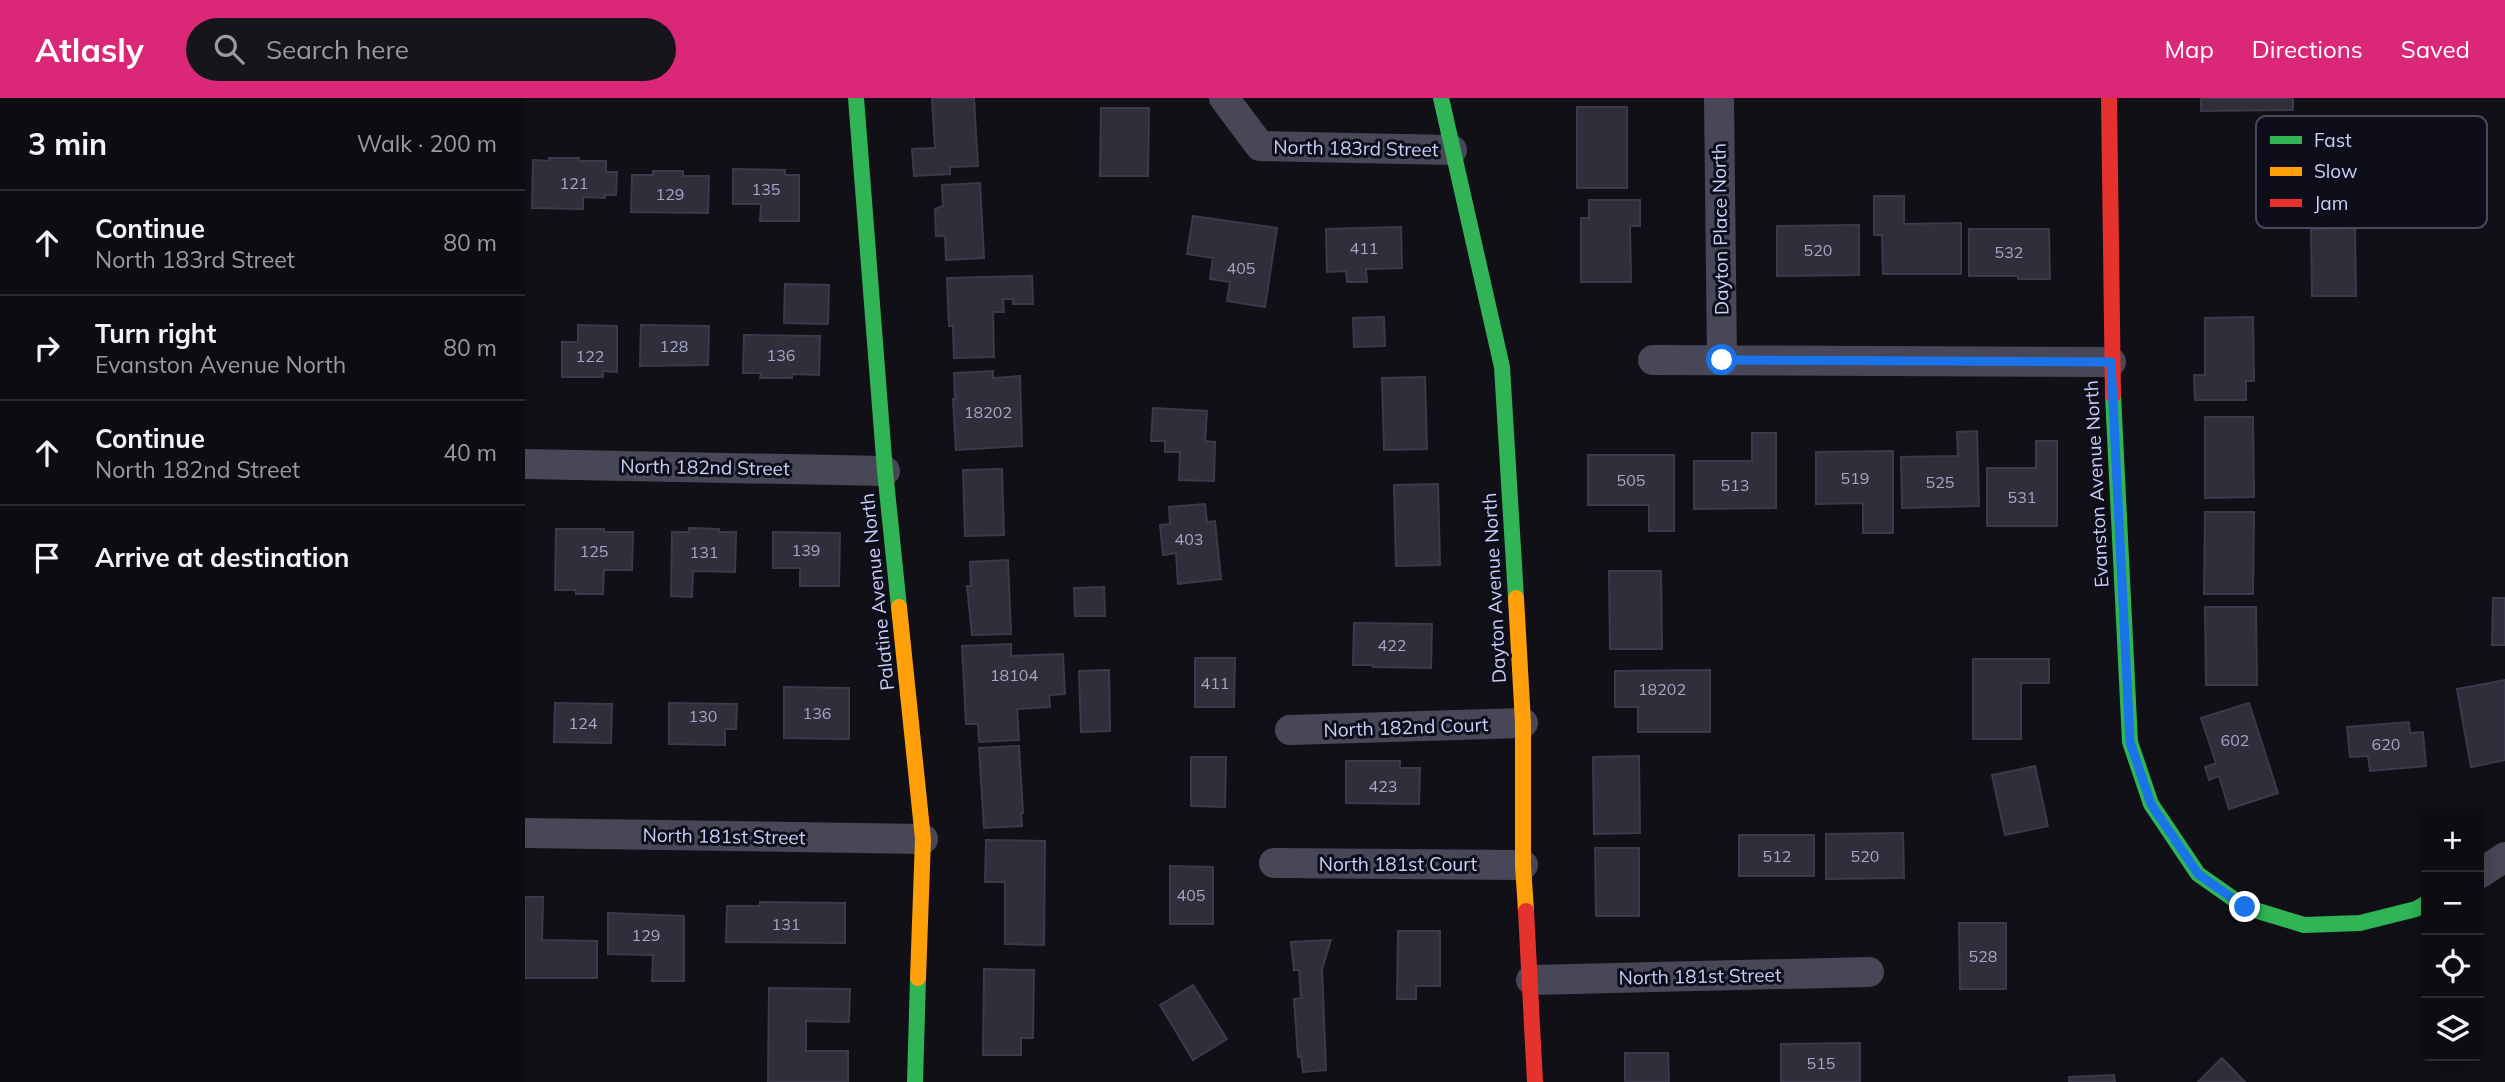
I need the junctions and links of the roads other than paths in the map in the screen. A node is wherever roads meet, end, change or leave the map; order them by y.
1 (856, 98) edge
2 (1224, 98) edge
3 (1441, 98) edge
4 (1719, 98) edge
5 (2109, 98) edge
6 (1452, 150) junction
7 (1653, 360) dead end
8 (1722, 360) junction
9 (2111, 362) junction
10 (525, 464) edge
11 (885, 471) junction
12 (1523, 723) junction
13 (1290, 730) dead end
14 (525, 833) edge
15 (923, 839) junction
16 (2505, 857) edge
17 (1273, 863) dead end
18 (1523, 865) junction
19 (2482, 872) edge
20 (2421, 906) edge
21 (1869, 972) dead end
22 (1531, 980) junction
23 (915, 1082) edge
24 (1535, 1082) edge

1 - 11 street, Palatine Avenue North
2 - 6 street, North 183rd Street
3 - 6 street, Dayton Avenue North
4 - 8 street, Dayton Place North
5 - 9 street, Evanston Avenue North
6 - 12 street, Dayton Avenue North
7 - 8 street
8 - 9 street
9 - 20 street, Evanston Avenue North
10 - 11 street, North 182nd Street
11 - 15 street, Palatine Avenue North
12 - 13 street, North 182nd Court
12 - 18 street, Dayton Avenue North
14 - 15 street, North 181st Street
15 - 23 street, Palatine Avenue North
16 - 19 street
17 - 18 street, North 181st Court
18 - 22 street, Dayton Avenue North
21 - 22 street, North 181st Street
22 - 24 street, Dayton Avenue North

